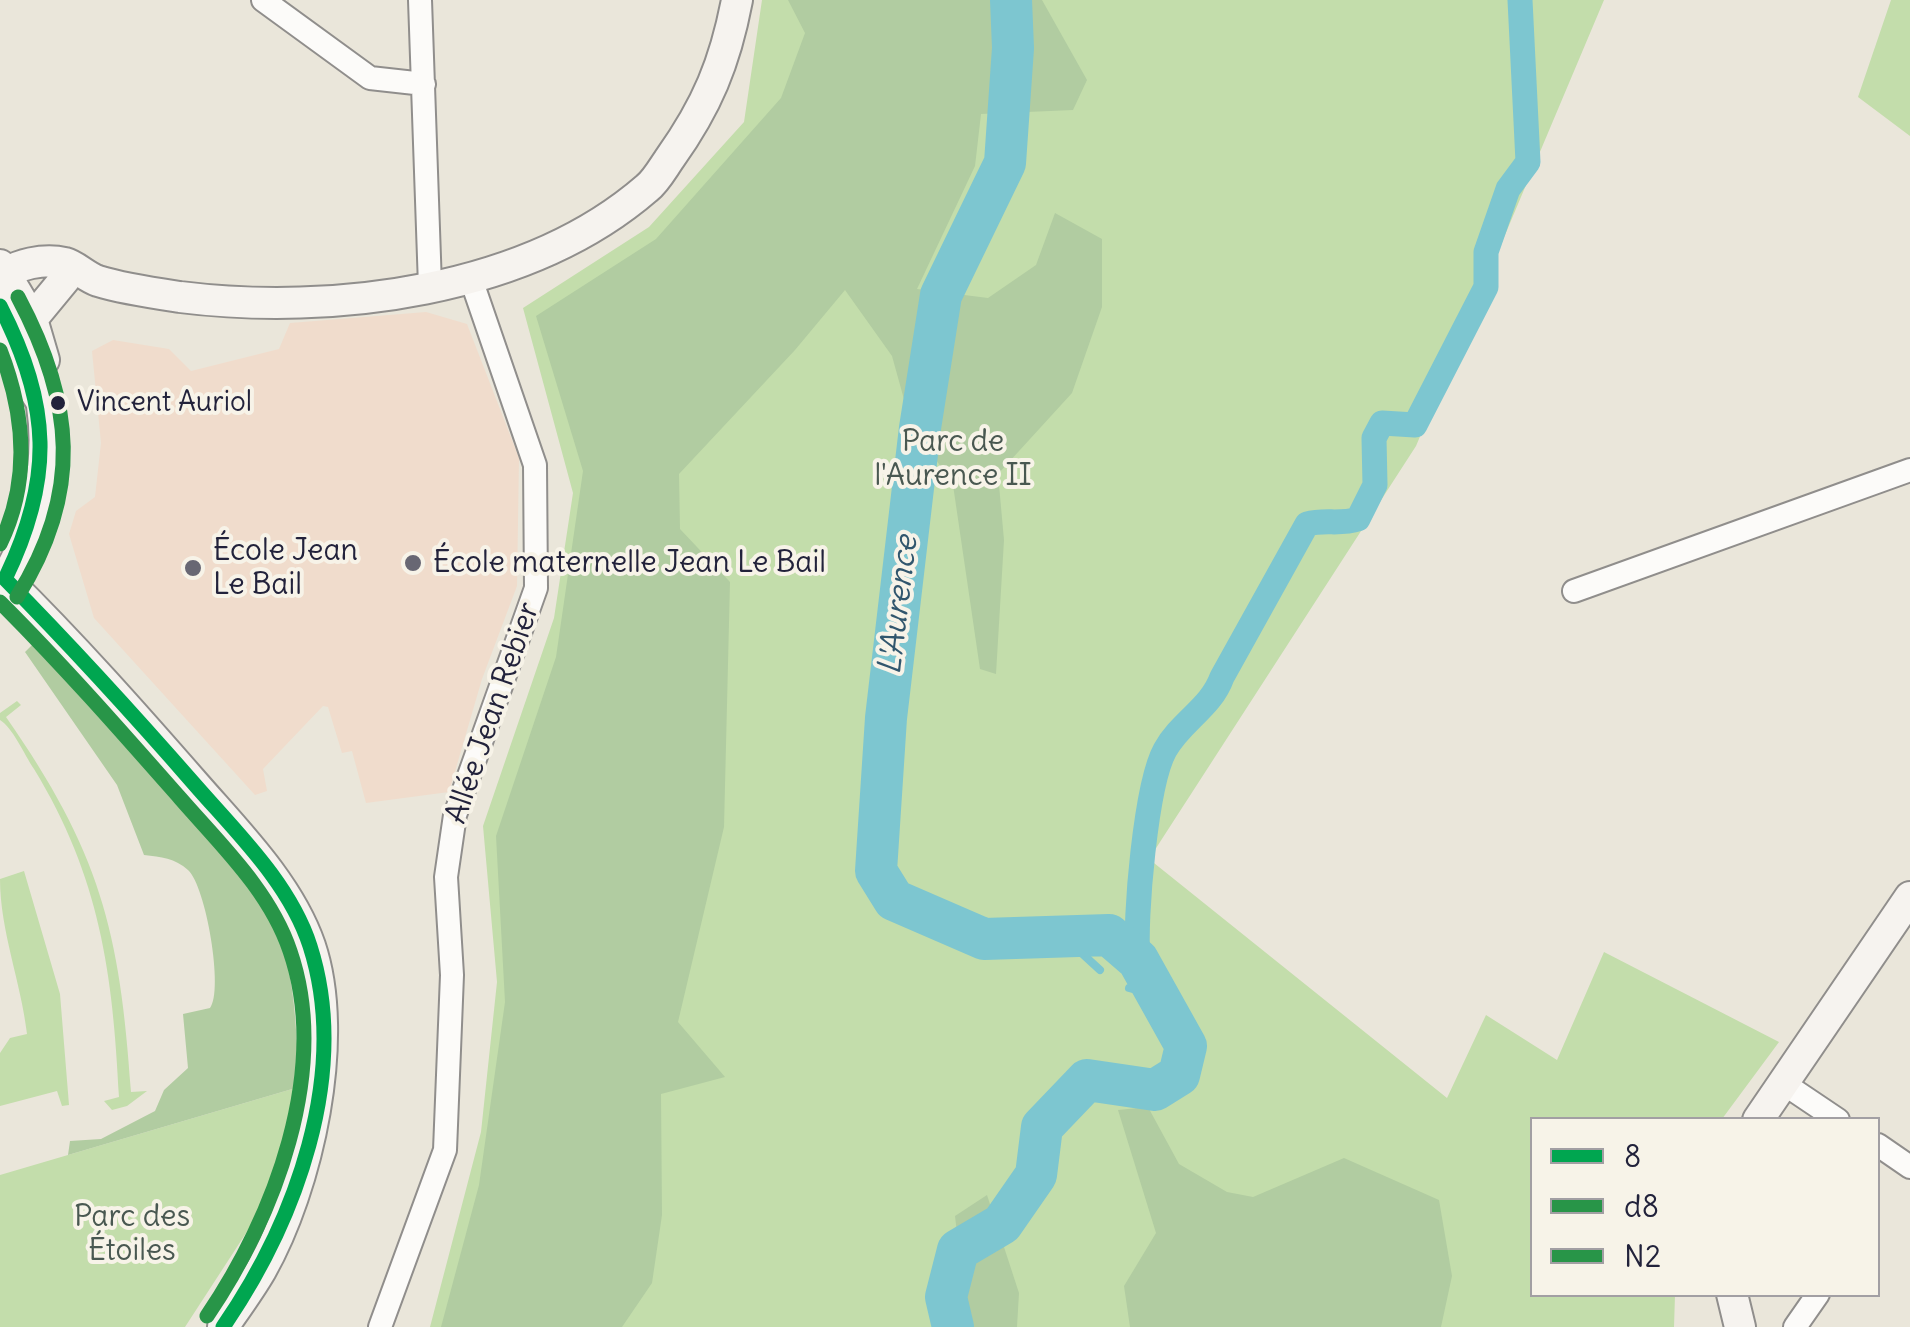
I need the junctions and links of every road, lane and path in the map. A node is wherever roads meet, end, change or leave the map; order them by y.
1 (264, 0) edge
2 (420, 0) edge
3 (737, 0) edge
4 (424, 84) junction
5 (80, 279) junction
6 (470, 279) junction
7 (3, 283) edge
8 (430, 286) junction
9 (32, 318) junction
10 (42, 401) junction
11 (1910, 470) edge
12 (3, 582) edge
13 (1574, 591) dead end
14 (1910, 897) edge
15 (1783, 1082) junction
16 (1760, 1117) edge
17 (1834, 1117) edge
18 (1880, 1147) edge
19 (1910, 1167) edge
20 (1733, 1297) edge
21 (1816, 1297) edge
22 (223, 1327) edge
23 (380, 1327) edge
24 (1740, 1327) edge
25 (1795, 1327) edge

1 - 4 street
2 - 4 street
3 - 6 street
4 - 8 street
5 - 7 street
5 - 8 street
5 - 9 street
6 - 8 street
6 - 23 street, Allée Jean Rebier
7 - 9 street
7 - 10 street
9 - 10 street
10 - 12 street
11 - 13 street
12 - 22 street
14 - 15 street
15 - 16 street
15 - 17 street
18 - 19 street
20 - 24 street
21 - 25 street

